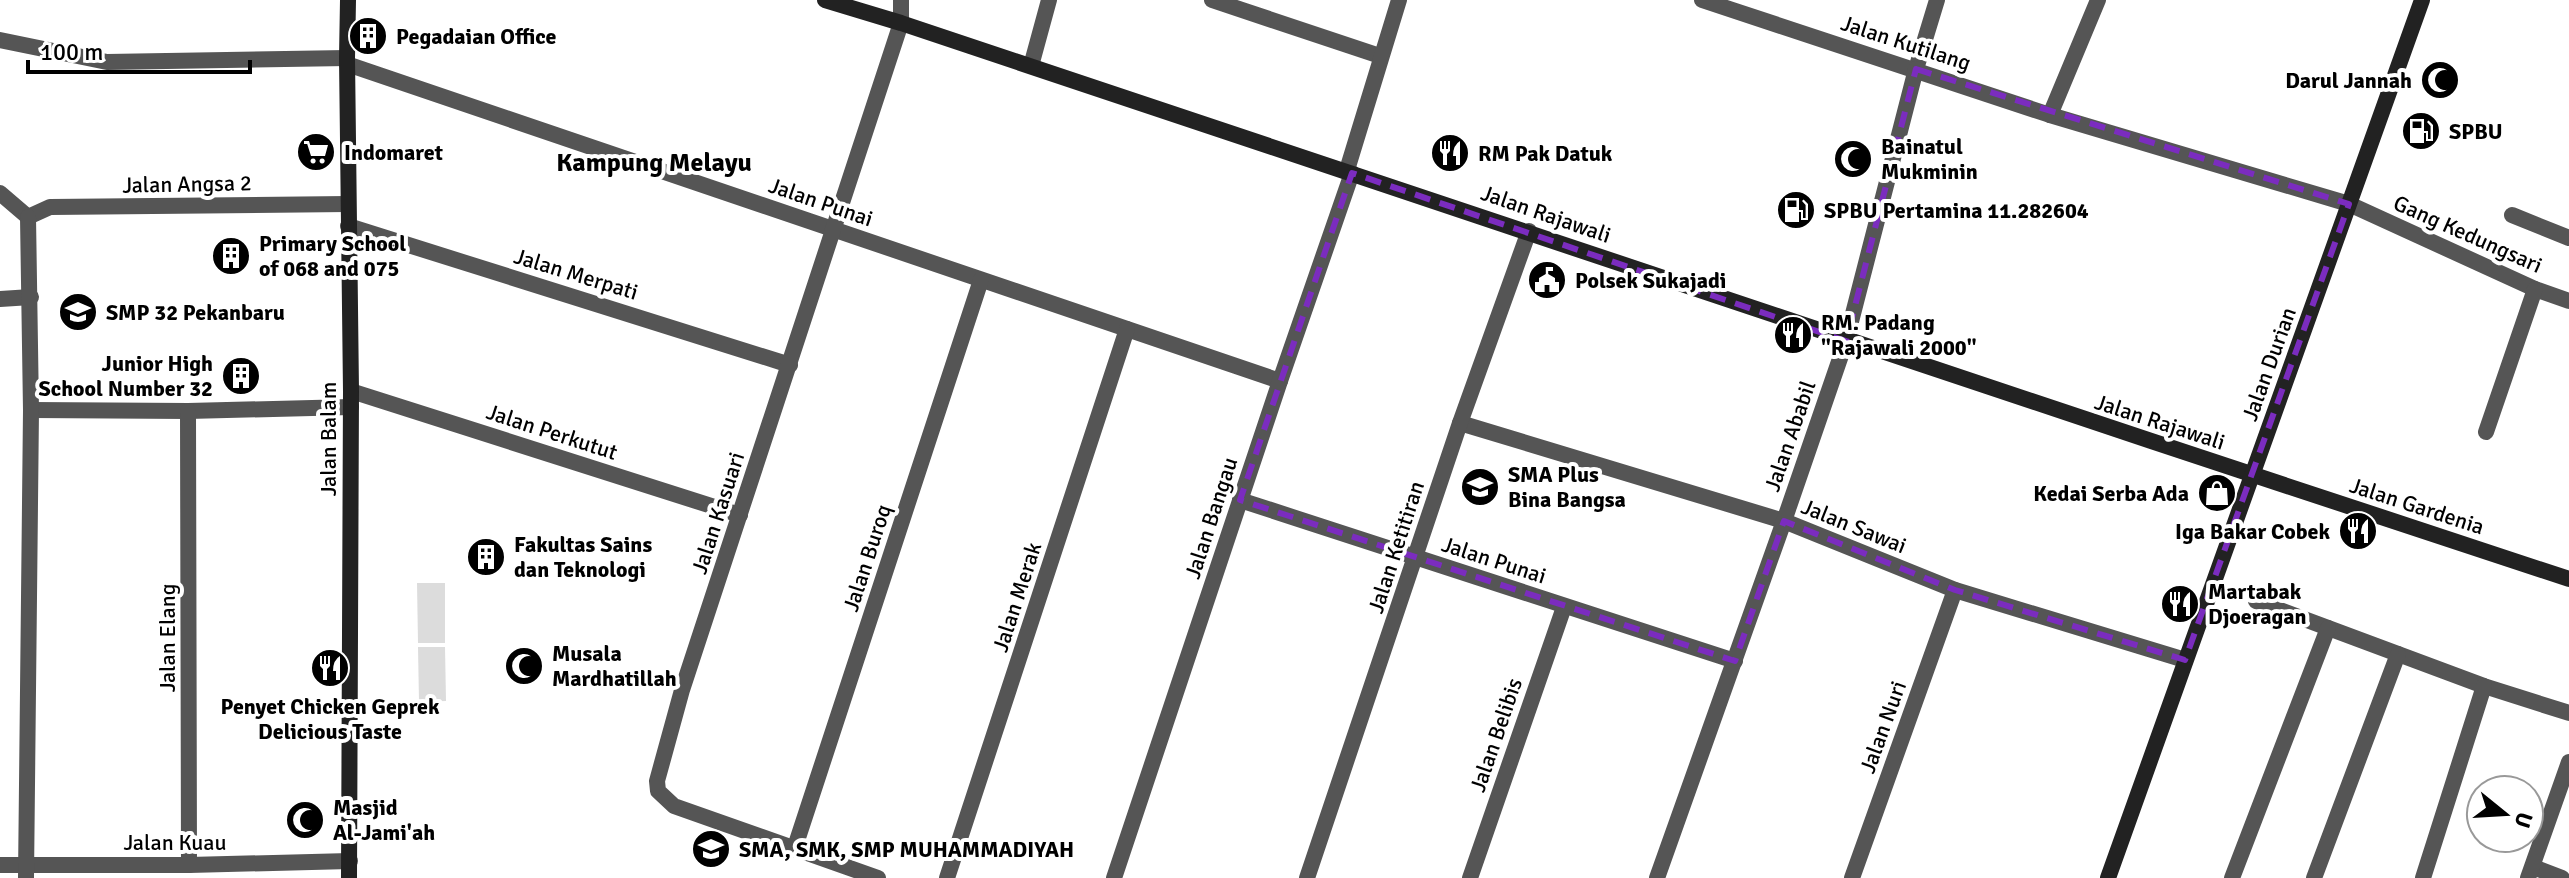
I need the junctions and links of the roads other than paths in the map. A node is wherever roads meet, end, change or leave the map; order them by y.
1 (348, 0) edge
2 (825, 0) edge
3 (901, 0) edge
4 (1049, 0) edge
5 (1212, 0) edge
6 (1399, 0) edge
7 (1702, 0) edge
8 (1759, 0) edge
9 (1937, 0) edge
10 (2098, 0) edge
11 (2422, 0) edge
12 (1230, 3) edge
13 (1752, 17) junction
14 (901, 23) junction
15 (0, 40) edge
16 (1380, 56) junction
17 (347, 61) junction
18 (1031, 66) junction
19 (1916, 69) junction
20 (2050, 115) junction
21 (1350, 172) junction
22 (0, 193) edge
23 (348, 204) junction
24 (2349, 204) junction
25 (2512, 215) dead end
26 (28, 217) junction
27 (348, 226) junction
28 (833, 229) junction
29 (1529, 231) junction
30 (2569, 238) edge
31 (981, 280) junction
32 (2535, 289) junction
33 (31, 297) junction
34 (0, 299) edge
35 (2569, 301) edge
36 (1127, 329) junction
37 (1846, 341) junction
38 (790, 365) junction
39 (1280, 381) junction
40 (351, 399) junction
41 (31, 410) junction
42 (188, 411) junction
43 (1460, 423) junction
44 (2486, 432) dead end
45 (2252, 475) junction
46 (1240, 500) junction
47 (740, 515) junction
48 (1784, 521) junction
49 (1416, 558) junction
50 (2569, 579) edge
51 (1955, 590) junction
52 (2256, 601) dead end
53 (1564, 607) junction
54 (2328, 628) junction
55 (2398, 654) junction
56 (2185, 660) junction
57 (1735, 661) junction
58 (2484, 686) junction
59 (2569, 713) edge
60 (2569, 762) edge
61 (794, 850) junction
62 (350, 861) junction
63 (0, 865) edge
64 (189, 865) junction
65 (26, 871) edge
66 (2531, 872) edge
67 (349, 878) edge
68 (878, 878) edge
69 (947, 878) edge
70 (1114, 878) edge
71 (1307, 878) edge
72 (1470, 878) edge
73 (1657, 878) edge
74 (1852, 878) edge
75 (2108, 878) edge
76 (2232, 878) edge
77 (2314, 878) edge
78 (2423, 878) edge
79 (2562, 878) edge

1 - 17 main road, Jalan Balam
2 - 14 main road, Jalan Rajawali
3 - 14 street, Jalan Kasuari
4 - 18 street
5 - 12 street
6 - 16 street, Jalan Bangau
7 - 13 street, Jalan Kutilang
8 - 13 street
9 - 19 street, Jalan Ababil
10 - 20 street
11 - 24 main road, Jalan Durian
12 - 16 street
13 - 19 street, Jalan Kutilang
14 - 18 main road, Jalan Rajawali
14 - 28 street, Jalan Kasuari
15 - 17 street, Jalan Punai
16 - 21 street, Jalan Bangau
17 - 23 main road, Jalan Balam
17 - 28 street, Jalan Punai
18 - 21 main road, Jalan Rajawali
19 - 20 street, Jalan Kutilang
19 - 37 street, Jalan Ababil
20 - 24 street, Jalan Kutilang
21 - 29 main road, Jalan Rajawali
21 - 39 street, Jalan Bangau
22 - 26 street
23 - 26 street, Jalan Angsa 2
23 - 27 main road, Jalan Balam
24 - 32 street, Gang Kedungsari
24 - 45 main road, Jalan Durian
25 - 30 street
26 - 33 street
27 - 38 street, Jalan Merpati
27 - 40 main road, Jalan Balam
28 - 31 street, Jalan Punai
28 - 38 street, Jalan Kasuari
29 - 37 main road, Jalan Rajawali
29 - 43 street, Jalan Ketitiran
31 - 36 street, Jalan Punai
31 - 61 street, Jalan Buroq
32 - 35 street, Gang Kedungsari
32 - 44 street
33 - 34 street
33 - 41 street
36 - 39 street, Jalan Punai
36 - 69 street, Jalan Merak
37 - 45 main road, Jalan Rajawali
37 - 48 street, Jalan Ababil
38 - 47 street, Jalan Kasuari
39 - 46 street, Jalan Bangau
40 - 42 street, Jalan Perkutut
40 - 47 street, Jalan Perkutut
40 - 62 main road, Jalan Balam
41 - 42 street, Jalan Perkutut
41 - 65 street
42 - 64 street, Jalan Elang
43 - 48 street, Jalan Sawai
43 - 49 street, Jalan Ketitiran
45 - 50 main road, Jalan Gardenia
45 - 56 main road, Jalan Durian
46 - 49 street, Jalan Punai
46 - 70 street, Jalan Bangau
47 - 61 street, Jalan Kasuari
48 - 51 street, Jalan Sawai
48 - 57 street, Jalan Ababil
49 - 53 street, Jalan Punai
49 - 71 street, Jalan Ketitiran
51 - 56 street, Jalan Sawai
51 - 74 street, Jalan Nuri
52 - 54 street
53 - 57 street, Jalan Punai
53 - 72 street, Jalan Belibis
54 - 55 street
54 - 76 street
55 - 58 street
55 - 77 street
56 - 75 main road, Jalan Durian
57 - 73 street, Jalan Ababil
58 - 59 street
58 - 78 street
60 - 66 street
61 - 68 street, Jalan Kasuari
62 - 64 street, Jalan Kuau
62 - 67 main road, Jalan Balam
63 - 65 street, Jalan Kuau
64 - 65 street, Jalan Kuau
66 - 79 street

